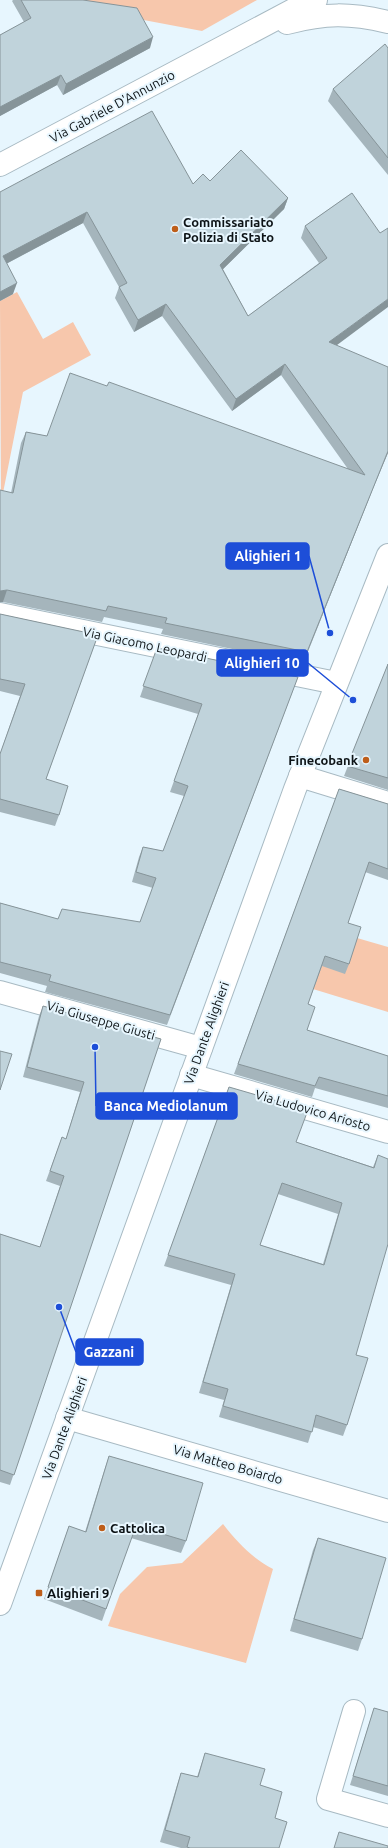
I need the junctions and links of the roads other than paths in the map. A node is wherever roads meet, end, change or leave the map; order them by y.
1 (311, 1) edge
2 (388, 22) edge
3 (224, 47) junction
4 (0, 165) edge
5 (386, 568) edge
6 (0, 614) edge
7 (336, 683) junction
8 (300, 776) junction
9 (388, 803) edge
10 (0, 992) edge
11 (201, 1048) junction
12 (191, 1075) junction
13 (388, 1132) edge
14 (67, 1418) junction
15 (388, 1511) edge
16 (0, 1604) edge
17 (354, 1711) dead end
18 (388, 1816) edge

1 - 3 main road, Via Gabriele D'Annunzio
2 - 3 main road, Via Gabriele D'Annunzio
3 - 4 main road, Via Gabriele D'Annunzio
5 - 7 main road, Via Dante Alighieri
6 - 7 main road, Via Giacomo Leopardi
7 - 8 main road, Via Dante Alighieri
8 - 9 main road
8 - 11 main road, Via Dante Alighieri
10 - 11 main road, Via Giuseppe Giusti
11 - 12 main road, Via Dante Alighieri
12 - 13 main road, Via Ludovico Ariosto
12 - 14 main road, Via Dante Alighieri
14 - 15 main road, Via Matteo Boiardo
14 - 16 main road, Via Dante Alighieri
17 - 18 main road

